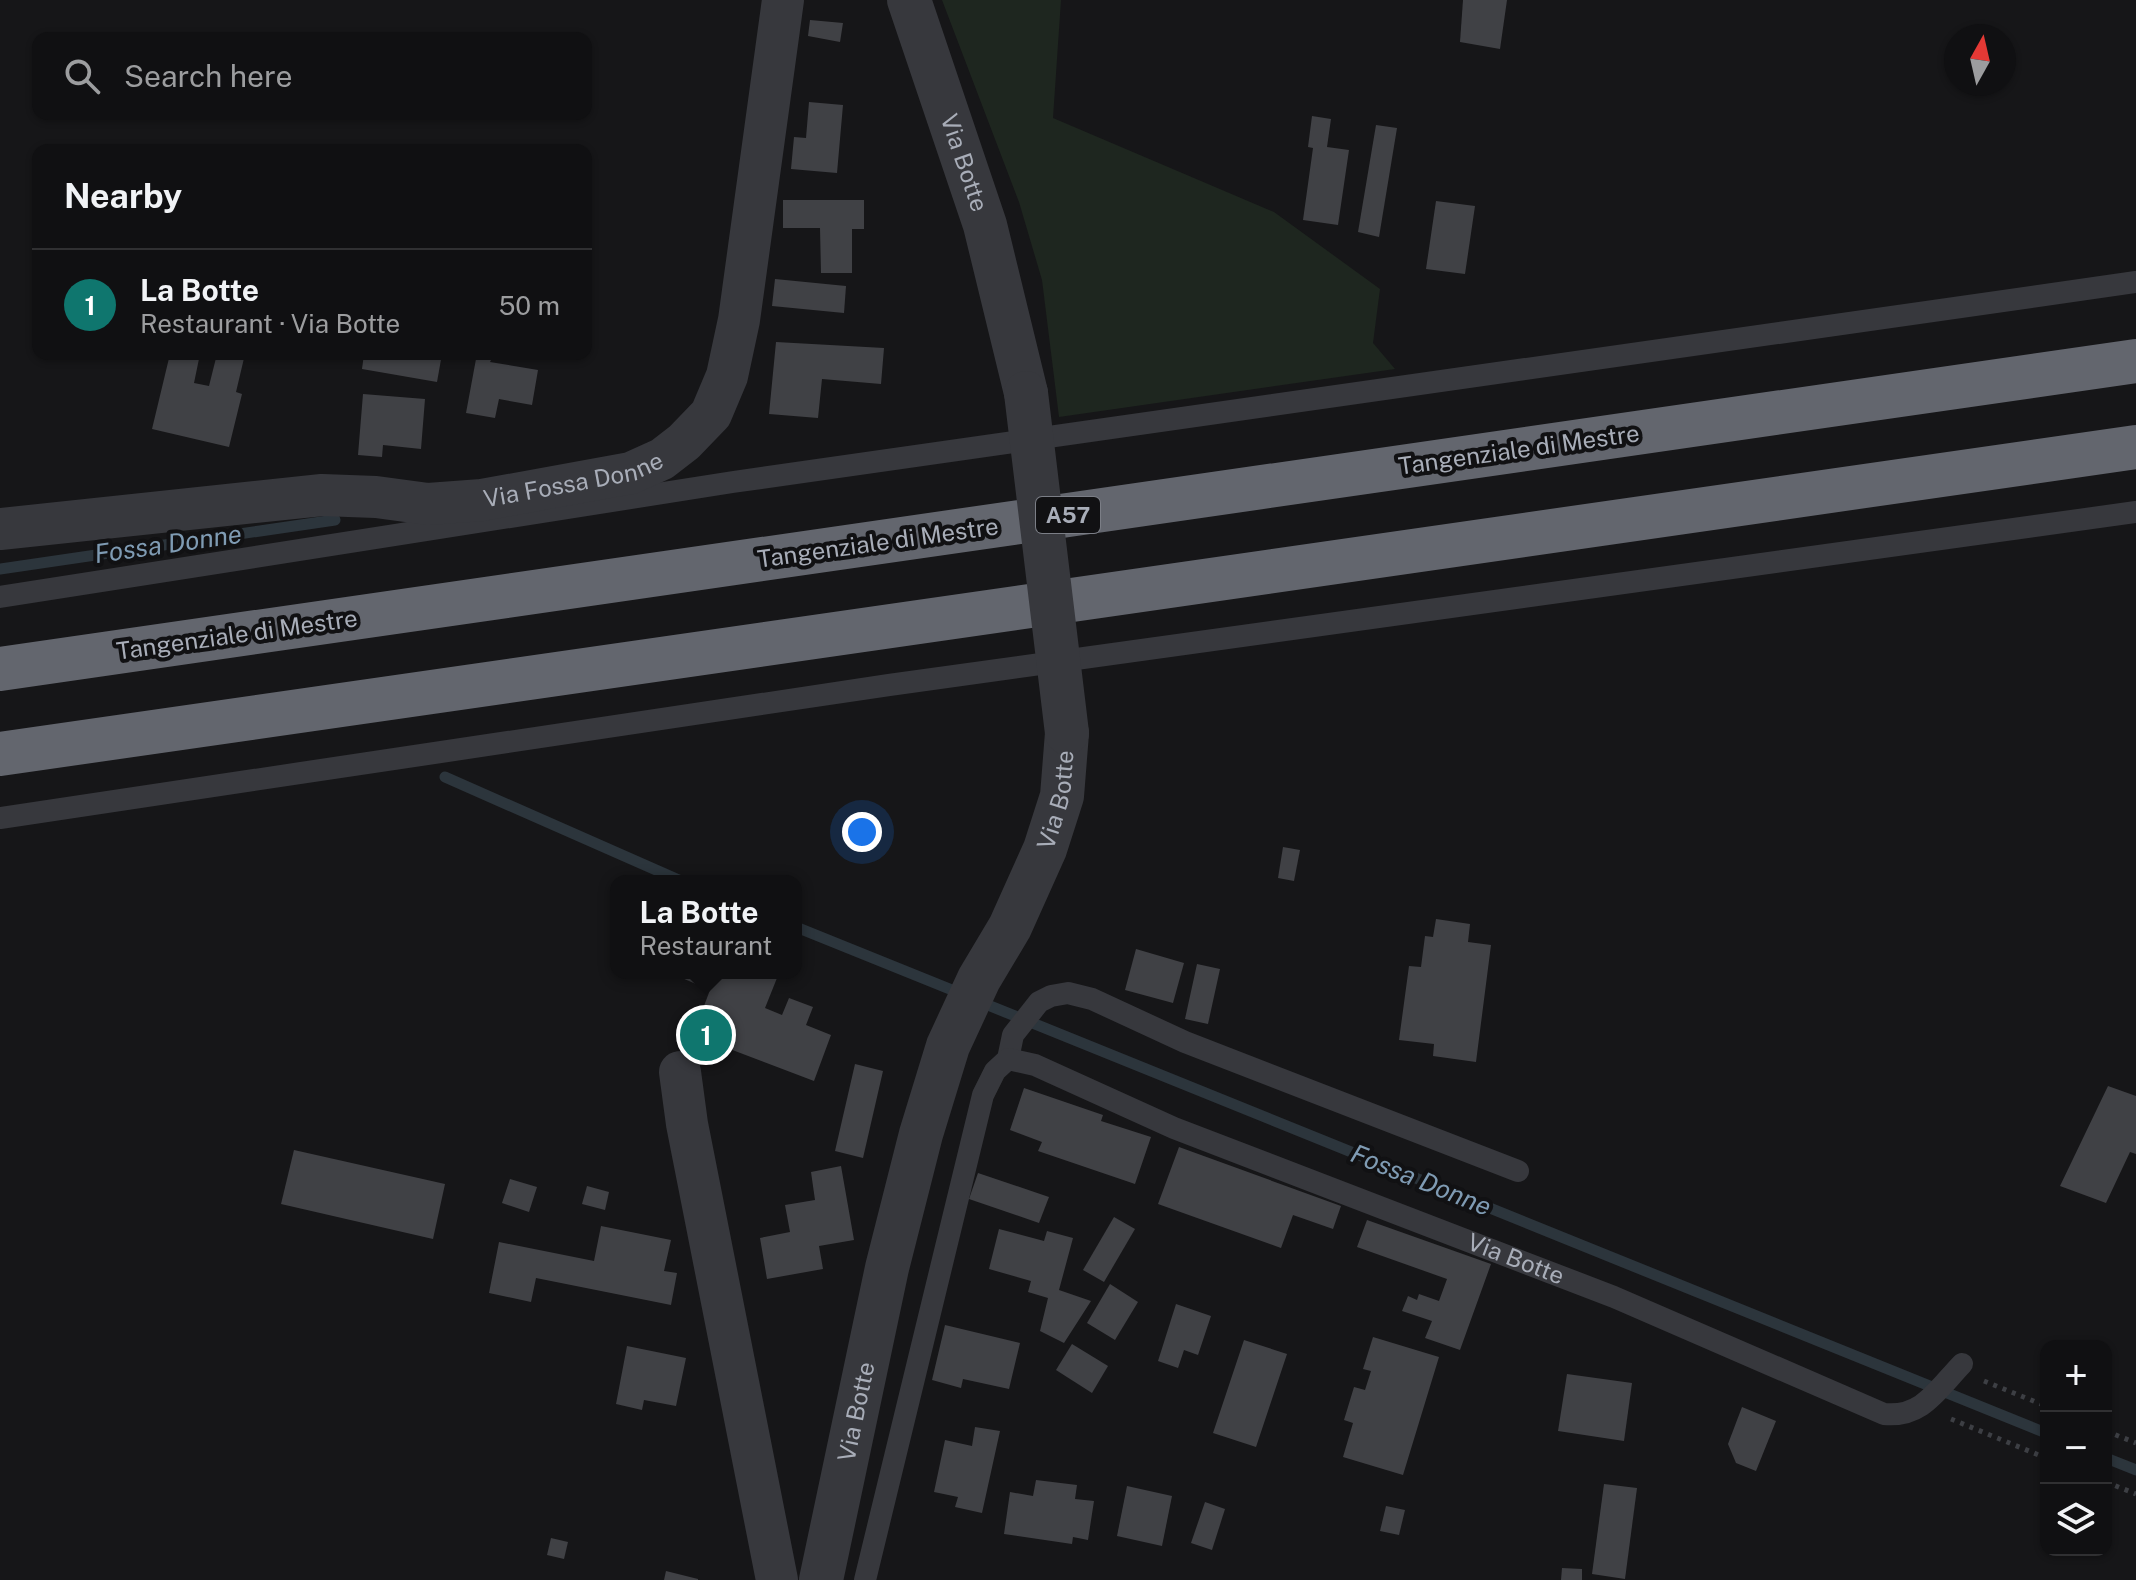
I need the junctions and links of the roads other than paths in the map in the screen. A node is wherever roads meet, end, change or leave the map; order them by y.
1 (783, 0) edge
2 (909, 0) edge
3 (2136, 282) edge
4 (2136, 361) edge
5 (2136, 447) edge
6 (2136, 512) edge
7 (0, 529) edge
8 (0, 597) edge
9 (0, 669) edge
10 (0, 754) edge
11 (0, 818) edge
12 (1008, 1059) junction
13 (680, 1072) dead end
14 (1518, 1171) dead end
15 (1953, 1373) road end
16 (777, 1580) edge
17 (821, 1580) edge
18 (865, 1580) edge

1 - 7 street, Via Fossa Donne
2 - 17 street, Via Botte, bridge
3 - 8 lane
4 - 9 highway, Tangenziale di Mestre / A57
5 - 10 highway
6 - 11 lane
12 - 14 lane, Via Botte
12 - 15 lane, Via Botte
12 - 18 lane, Via Botte
13 - 16 street

